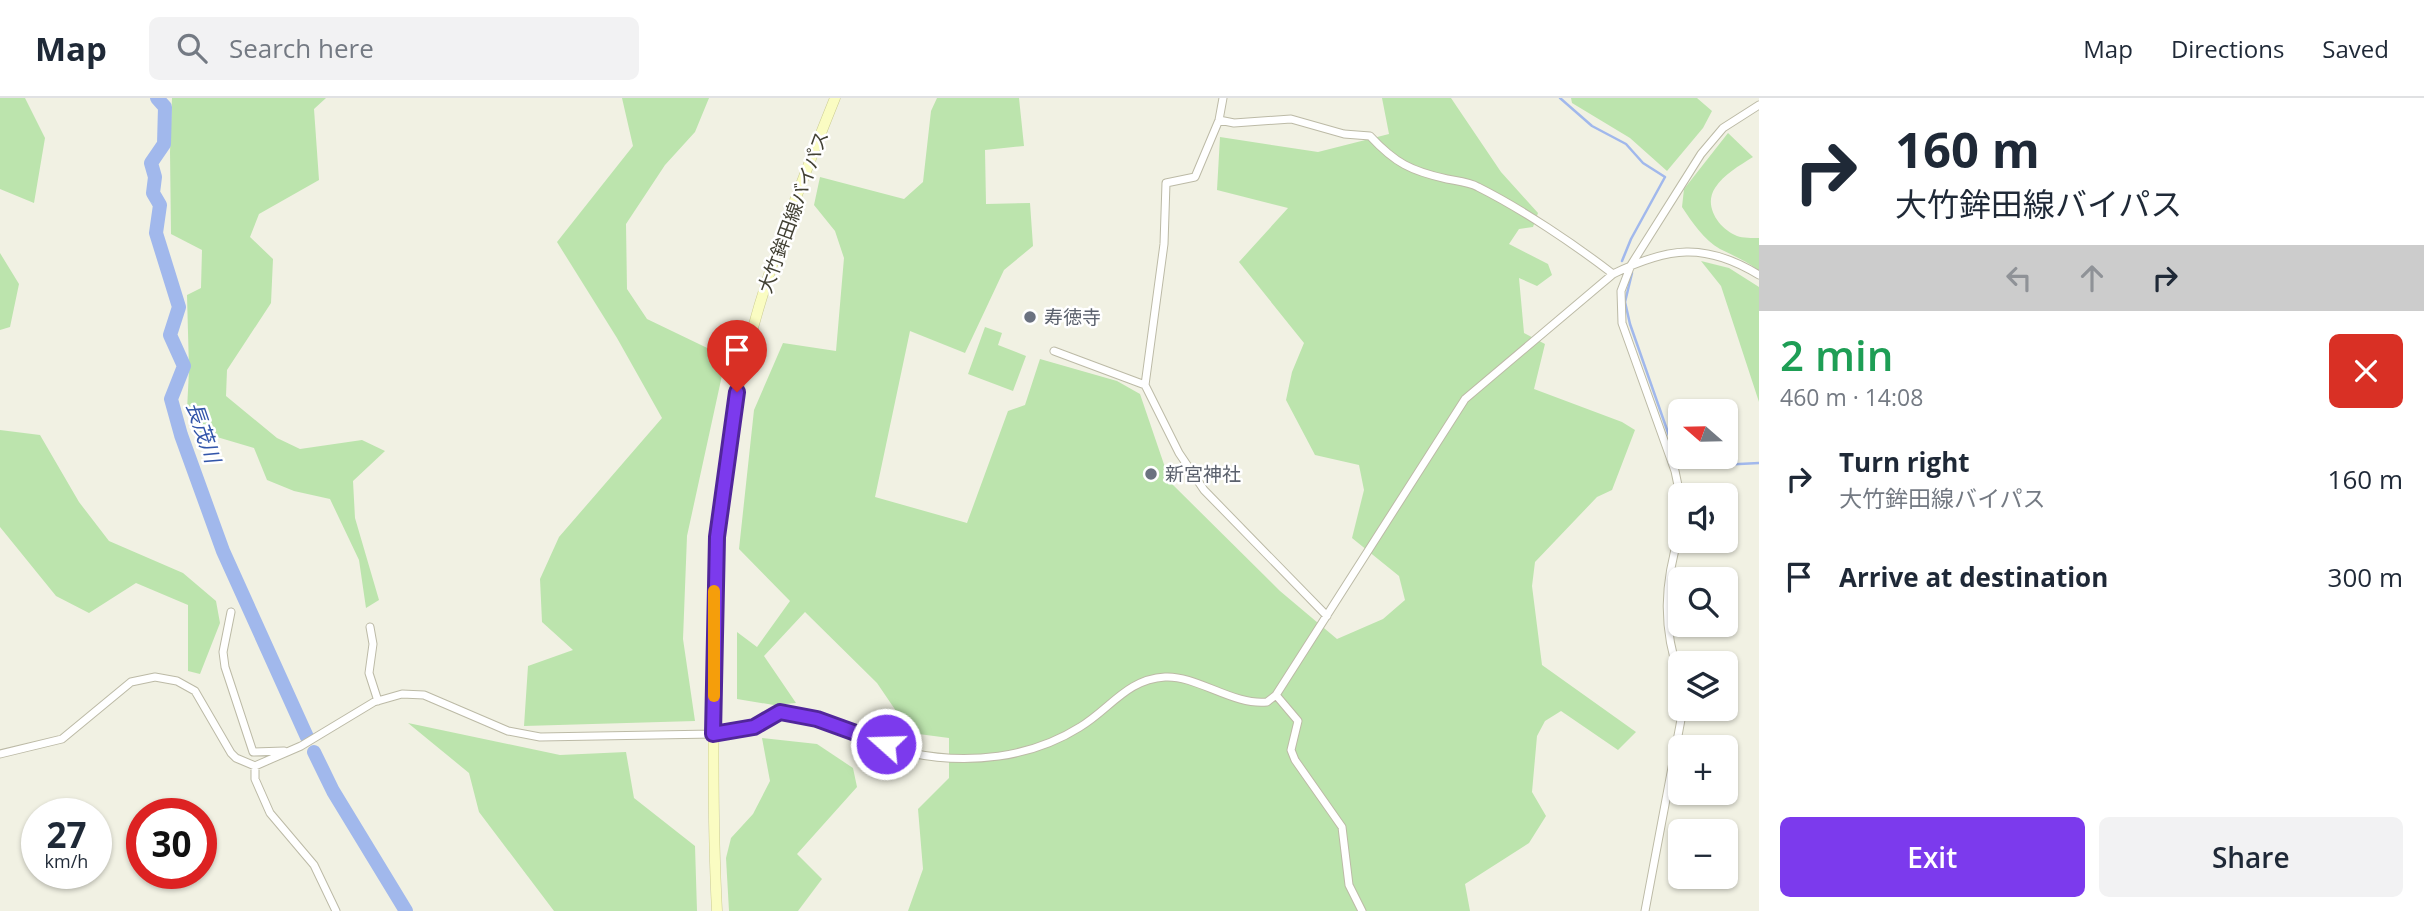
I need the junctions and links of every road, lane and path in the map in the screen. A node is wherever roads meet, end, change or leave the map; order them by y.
1 (835, 98) edge
2 (1223, 98) edge
3 (1759, 105) edge
4 (1219, 120) junction
5 (1631, 265) junction
6 (1613, 274) junction
7 (1759, 275) edge
8 (1054, 351) dead end
9 (1145, 386) junction
10 (1678, 483) edge
11 (1674, 553) edge
12 (231, 612) dead end
13 (1327, 615) junction
14 (370, 626) dead end
15 (1674, 651) edge
16 (1276, 695) junction
17 (378, 701) junction
18 (1681, 721) edge
19 (713, 734) junction
20 (289, 750) junction
21 (0, 754) edge
22 (255, 765) junction
23 (336, 911) edge
24 (717, 911) edge
25 (1362, 911) edge
26 (1645, 911) edge

1 - 19 main road, 大竹鉾田線バイパス
2 - 4 street
3 - 5 street
4 - 6 street
4 - 9 street
5 - 6 street
5 - 7 street
5 - 10 street
6 - 13 street
8 - 9 street
9 - 13 street
11 - 15 street
12 - 20 street
13 - 16 street
14 - 17 street
16 - 19 street
16 - 25 street
17 - 19 street
17 - 20 street
18 - 26 street
19 - 24 main road, 大竹鉾田線バイパス
20 - 22 street
21 - 22 street
22 - 23 street

